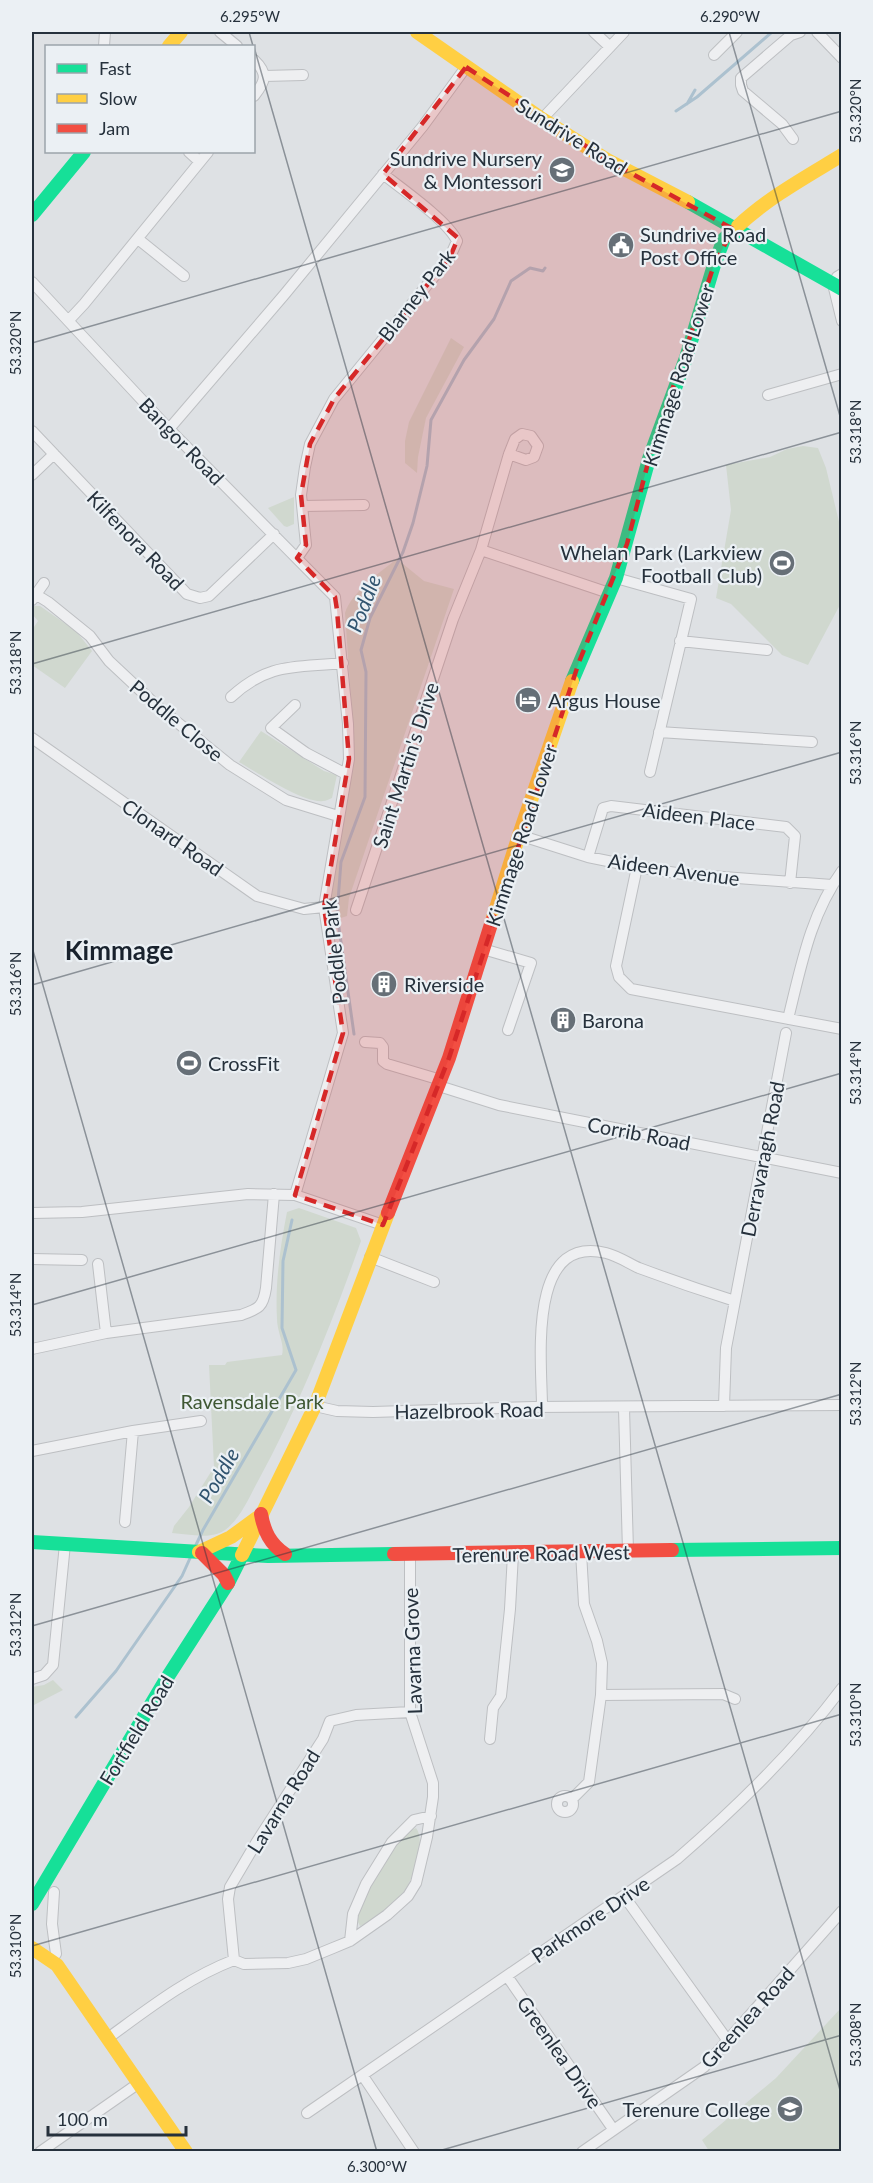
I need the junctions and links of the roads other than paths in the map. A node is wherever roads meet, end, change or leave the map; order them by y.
1 (181, 32) edge
2 (220, 32) edge
3 (417, 32) edge
4 (594, 32) edge
5 (624, 32) edge
6 (737, 32) edge
7 (800, 32) edge
8 (817, 32) edge
9 (170, 45) edge
10 (236, 45) edge
11 (610, 47) junction
12 (714, 55) dead end
13 (842, 58) edge
14 (255, 61) edge
15 (466, 68) junction
16 (303, 75) dead end
17 (264, 76) junction
18 (255, 95) edge
19 (542, 119) junction
20 (793, 139) dead end
21 (83, 153) edge
22 (190, 153) edge
23 (207, 153) edge
24 (842, 155) edge
25 (200, 162) junction
26 (383, 174) junction
27 (32, 215) edge
28 (733, 229) junction
29 (138, 239) junction
30 (184, 276) dead end
31 (32, 282) edge
32 (839, 282) edge
33 (69, 320) junction
34 (842, 321) edge
35 (842, 374) edge
36 (768, 394) dead end
37 (169, 429) junction
38 (32, 431) edge
39 (54, 454) junction
40 (509, 454) dead end
41 (32, 475) edge
42 (364, 505) dead end
43 (302, 506) junction
44 (274, 534) junction
45 (481, 550) junction
46 (297, 558) junction
47 (616, 578) junction
48 (44, 583) dead end
49 (609, 593) junction
50 (33, 597) edge
51 (334, 597) joint
52 (680, 641) junction
53 (767, 650) dead end
54 (343, 663) junction
55 (231, 697) dead end
56 (295, 705) dead end
57 (659, 732) junction
58 (32, 738) edge
59 (812, 742) dead end
60 (650, 772) dead end
61 (346, 774) junction
62 (338, 816) junction
63 (519, 836) junction
64 (588, 857) junction
65 (637, 867) junction
66 (842, 871) edge
67 (790, 883) junction
68 (832, 885) junction
69 (324, 907) junction
70 (356, 910) dead end
71 (483, 949) junction
72 (788, 1018) junction
73 (842, 1029) edge
74 (508, 1030) dead end
75 (786, 1034) dead end
76 (365, 1042) dead end
77 (440, 1083) junction
78 (762, 1157) junction
79 (842, 1173) edge
80 (274, 1194) junction
81 (295, 1195) junction
82 (32, 1213) edge
83 (383, 1225) junction
84 (370, 1257) junction
85 (32, 1259) edge
86 (82, 1260) dead end
87 (98, 1264) dead end
88 (434, 1282) dead end
89 (735, 1300) junction
90 (106, 1333) junction
91 (32, 1349) edge
92 (842, 1405) edge
93 (315, 1406) junction
94 (724, 1406) junction
95 (542, 1407) junction
96 (624, 1408) junction
97 (201, 1421) dead end
98 (134, 1431) junction
99 (32, 1452) edge
100 (261, 1514) junction
101 (125, 1522) dead end
102 (32, 1542) edge
103 (65, 1544) junction
104 (842, 1548) edge
105 (628, 1551) junction
106 (200, 1552) junction
107 (581, 1552) junction
108 (285, 1554) junction
109 (513, 1554) junction
110 (240, 1555) junction
111 (410, 1555) junction
112 (228, 1582) junction
113 (32, 1679) edge
114 (842, 1688) edge
115 (601, 1695) junction
116 (735, 1699) dead end
117 (410, 1712) junction
118 (490, 1739) dead end
119 (572, 1799) dead end
120 (431, 1816) junction
121 (54, 1892) dead end
122 (624, 1896) junction
123 (32, 1904) edge
124 (842, 1911) edge
125 (350, 1941) junction
126 (32, 1948) edge
127 (50, 1960) junction
128 (234, 1960) junction
129 (507, 1976) junction
130 (108, 2038) junction
131 (728, 2041) junction
132 (363, 2076) junction
133 (139, 2083) junction
134 (308, 2113) dead end
135 (614, 2129) junction
136 (42, 2151) edge
137 (186, 2151) edge
138 (414, 2151) edge
139 (582, 2151) edge

1 - 9 main road
2 - 10 street
3 - 15 main road, Sundrive Road
4 - 11 street
5 - 11 street
6 - 12 street
7 - 20 street
8 - 13 street
11 - 19 street
14 - 17 street
15 - 19 main road, Sundrive Road
15 - 26 street
16 - 17 street
17 - 18 street
19 - 28 main road, Sundrive Road
21 - 27 main road
22 - 25 street
23 - 25 street
24 - 28 main road, Kimmage Road Lower
25 - 29 street
26 - 37 street
26 - 43 street, Blarney Park
28 - 32 main road, Sundrive Road
28 - 47 main road, Kimmage Road Lower
29 - 30 street
29 - 33 street
31 - 33 street, Bangor Road
32 - 34 street
33 - 37 street, Bangor Road
35 - 36 street
37 - 44 street, Bangor Road
38 - 39 street, Kilfenora Road
39 - 41 street
39 - 44 street, Kilfenora Road
40 - 45 street, Saint Martin's Drive
42 - 43 street
43 - 46 street
44 - 46 street, Bangor Road
45 - 49 street
45 - 70 street, Saint Martin's Drive
46 - 51 street, Bangor Road
47 - 49 main road, Kimmage Road Lower
47 - 52 street
48 - 50 street
49 - 63 main road, Kimmage Road Lower
50 - 62 street, Poddle Close
51 - 54 street, Poddle Park
52 - 53 street
52 - 57 street
54 - 55 street
54 - 61 street, Poddle Park
56 - 61 street
57 - 59 street
57 - 60 street
58 - 69 street, Clonard Road
61 - 62 street, Poddle Park
62 - 69 street, Poddle Park
63 - 64 street, Aideen Avenue
63 - 71 main road, Kimmage Road Lower
64 - 65 street, Aideen Avenue
64 - 67 street, Aideen Place
65 - 67 street, Aideen Avenue
65 - 72 street
66 - 68 street
67 - 68 street, Aideen Avenue
68 - 72 street
69 - 81 street, Poddle Park
71 - 74 street
71 - 77 main road, Kimmage Road Lower
72 - 73 street
75 - 78 street, Derravaragh Road
76 - 77 street, Corrib Road
77 - 78 street, Corrib Road
77 - 83 main road, Kimmage Road Lower
78 - 79 street, Corrib Road
78 - 89 street, Derravaragh Road
80 - 81 street
80 - 82 street
80 - 90 street
81 - 83 street
83 - 84 main road, Kimmage Road Lower
84 - 88 street
84 - 93 main road, Kimmage Road Lower
85 - 86 street
87 - 90 street
89 - 94 street, Derravaragh Road
89 - 95 street
90 - 91 street
92 - 94 street, Hazelbrook Road
93 - 95 street, Hazelbrook Road
93 - 100 main road, Kimmage Road Lower
94 - 96 street, Hazelbrook Road
95 - 96 street, Hazelbrook Road
96 - 105 street
97 - 98 street
98 - 99 street
98 - 101 street
100 - 106 main road
100 - 108 main road
100 - 110 main road, Kimmage Road Lower
102 - 103 main road, Terenure Road West
103 - 106 main road, Terenure Road West
103 - 113 street
104 - 105 main road, Terenure Road West
105 - 107 main road, Terenure Road West
106 - 110 main road, Terenure Road West
106 - 112 main road
107 - 109 main road, Terenure Road West
107 - 115 street
108 - 110 main road, Terenure Road West
108 - 111 main road, Terenure Road West
109 - 111 main road, Terenure Road West
109 - 118 street
110 - 112 main road, Fortfield Road
111 - 117 street, Lavarna Grove
112 - 123 main road, Fortfield Road
114 - 122 street, Parkmore Drive
115 - 116 street
115 - 119 street
117 - 120 street, Lavarna Grove
117 - 128 street, Lavarna Road
120 - 125 street, Lavarna Grove
120 - 125 street
121 - 127 street
122 - 129 street, Parkmore Drive
122 - 131 street
124 - 131 street, Greenlea Road
125 - 128 street, Lavarna Grove
126 - 127 main road
127 - 130 main road
128 - 130 street, Lavarna Grove
129 - 132 street, Parkmore Drive
129 - 135 street, Greenlea Drive
130 - 133 main road
131 - 135 street, Greenlea Road
132 - 134 street, Parkmore Drive
132 - 138 street
133 - 136 street
133 - 137 main road
135 - 139 street, Greenlea Road

